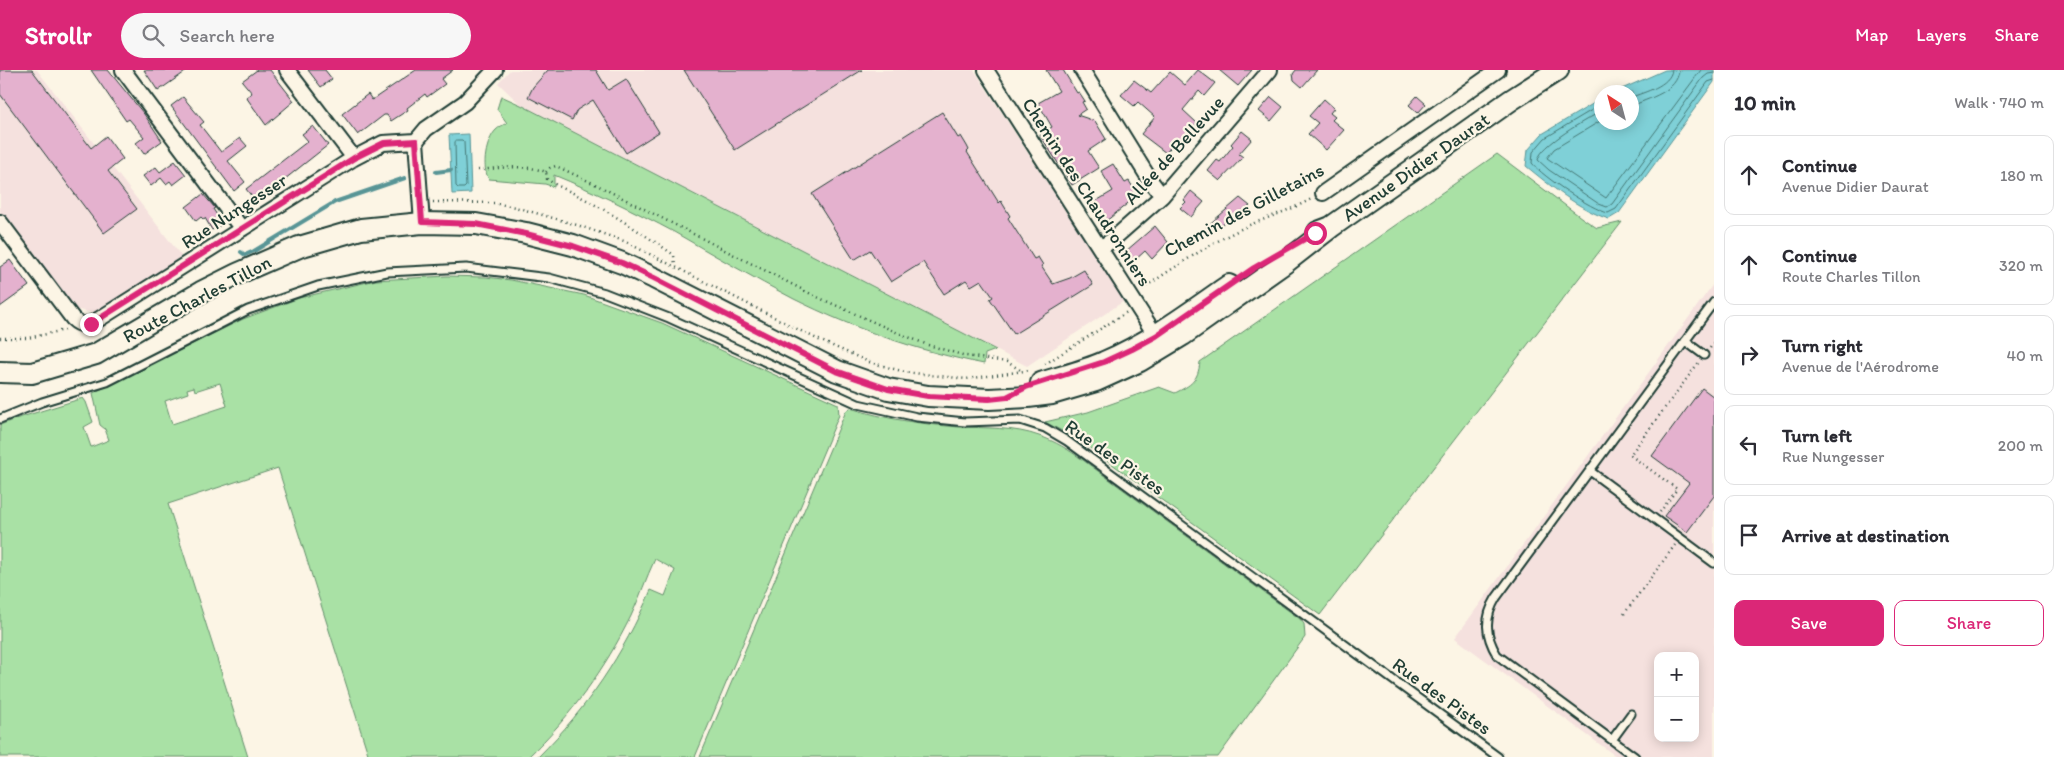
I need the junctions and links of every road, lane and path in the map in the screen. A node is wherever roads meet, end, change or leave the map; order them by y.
1 (123, 70) edge
2 (287, 70) edge
3 (495, 70) edge
4 (986, 70) edge
5 (1082, 70) edge
6 (1270, 70) edge
7 (1498, 70) edge
8 (1558, 70) edge
9 (416, 141) junction
10 (354, 158) junction
11 (478, 170) dead end
12 (546, 172) junction
13 (1323, 192) joint
14 (1162, 196) junction
15 (421, 202) junction
16 (0, 222) edge
17 (422, 222) junction
18 (1331, 227) junction
19 (242, 228) junction
20 (1100, 248) junction
21 (675, 266) junction
22 (1135, 300) junction
23 (1714, 302) edge
24 (78, 323) junction
25 (1156, 336) junction
26 (0, 338) edge
27 (1685, 341) junction
28 (1714, 342) edge
29 (1704, 355) junction
30 (1045, 364) dead end
31 (1037, 369) dead end
32 (0, 372) edge
33 (1023, 372) junction
34 (1007, 397) junction
35 (0, 419) edge
36 (1590, 471) junction
37 (1655, 519) junction
38 (1681, 538) junction
39 (1714, 563) edge
40 (1624, 614) dead end
41 (1631, 714) dead end
42 (1612, 740) junction
43 (1498, 757) edge
44 (1634, 757) edge

1 - 19 street
2 - 10 street
3 - 9 street
4 - 20 street, Chemin des Chaudronniers
5 - 14 street
6 - 14 street, Allée de Bellevue
7 - 13 street, Chemin des Gilletains
8 - 18 main road, Avenue Didier Daurat
9 - 10 street, Rue Nungesser
9 - 15 street
10 - 19 street, Rue Nungesser
11 - 12 path
12 - 21 path
12 - 33 path
13 - 22 path, Chemin des Gilletains
14 - 20 street, Allée de Bellevue
15 - 17 street
15 - 21 path
16 - 24 street
17 - 32 main road, Route Charles Tillon
17 - 34 main road, Route Charles Tillon
18 - 25 main road, Avenue Didier Daurat
18 - 34 main road, Route Charles Tillon
19 - 24 street, Rue Nungesser
20 - 22 street, Chemin des Chaudronniers
21 - 33 path
22 - 25 street, Chemin des Chaudronniers
22 - 30 path, Chemin des Gilletains
23 - 27 lane
24 - 26 path
25 - 34 main road, Avenue Didier Daurat
27 - 29 lane
27 - 36 lane
28 - 29 path
29 - 37 path
31 - 33 path
35 - 43 lane, Rue des Pistes
36 - 37 lane
36 - 42 lane
37 - 38 lane
38 - 39 lane
38 - 40 path
41 - 42 lane
42 - 44 lane

